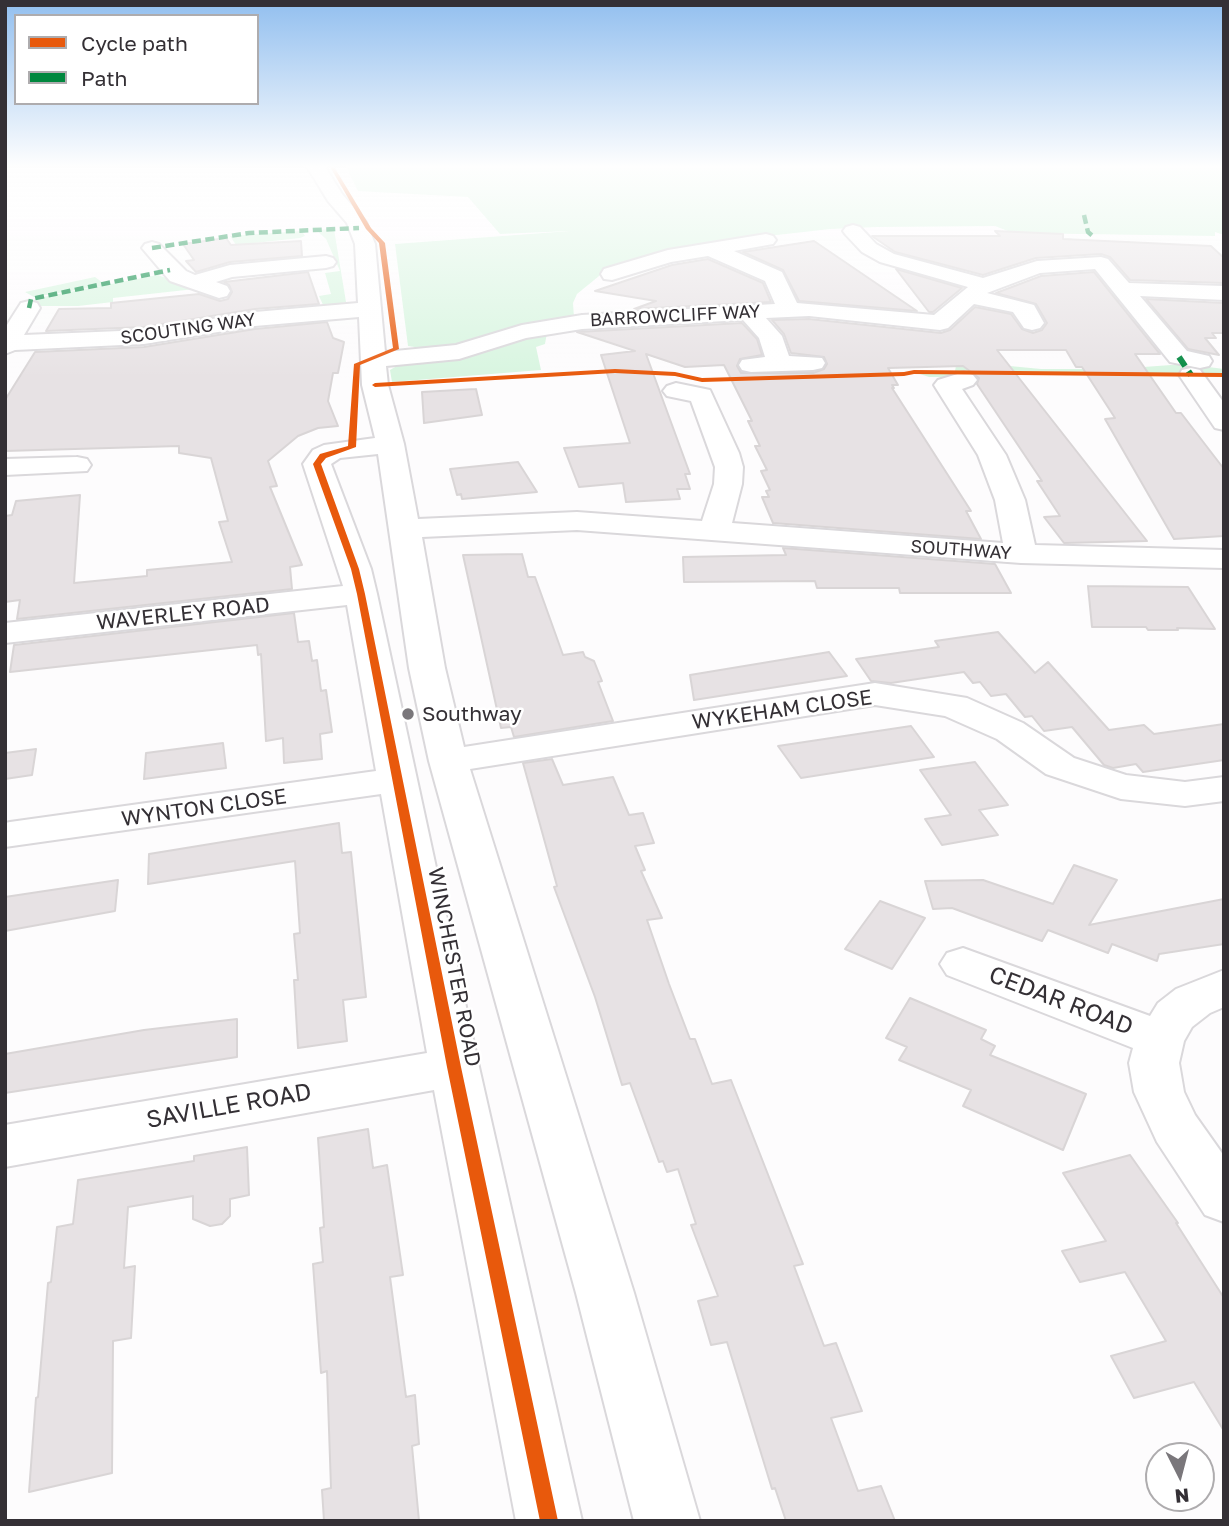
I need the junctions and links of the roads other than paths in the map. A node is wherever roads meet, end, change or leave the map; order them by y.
1 (362, 236) edge
2 (852, 236) edge
3 (766, 240) dead end
4 (152, 248) dead end
5 (708, 248) junction
6 (327, 262) dead end
7 (612, 274) dead end
8 (195, 282) junction
9 (1125, 289) junction
10 (976, 291) junction
11 (1224, 293) edge
12 (29, 308) dead end
13 (368, 309) junction
14 (788, 309) junction
15 (748, 312) junction
16 (256, 319) junction
17 (1032, 323) dead end
18 (6, 344) edge
19 (375, 360) junction
20 (813, 363) dead end
21 (780, 364) junction
22 (751, 365) dead end
23 (945, 383) dead end
24 (698, 392) dead end
25 (1224, 422) edge
26 (390, 444) junction
27 (77, 466) dead end
28 (5, 467) edge
29 (405, 529) junction
30 (715, 530) junction
31 (1021, 554) junction
32 (1224, 559) edge
33 (361, 594) junction
34 (5, 633) edge
35 (448, 761) junction
36 (397, 780) junction
37 (1224, 789) edge
38 (10, 835) dead end
39 (962, 964) dead end
40 (1224, 987) edge
41 (1160, 1039) junction
42 (454, 1067) junction
43 (5, 1146) edge
44 (1224, 1199) edge
45 (550, 1521) edge
46 (667, 1521) edge

1 - 13 street, WINCHESTER ROAD
2 - 10 street
3 - 5 street
4 - 8 street
5 - 7 street
5 - 14 street
6 - 8 street
8 - 16 street
9 - 10 street, BARROWCLIFF WAY
9 - 11 street
9 - 25 street
10 - 14 street, BARROWCLIFF WAY
10 - 17 street
12 - 18 street, SCOUTING WAY
13 - 16 street, SCOUTING WAY
13 - 19 street, WINCHESTER ROAD
14 - 15 street, BARROWCLIFF WAY
15 - 19 street, BARROWCLIFF WAY
15 - 21 street
16 - 18 street, SCOUTING WAY
19 - 26 street, WINCHESTER ROAD
20 - 21 street
21 - 22 street
23 - 31 street
24 - 30 street
26 - 29 street, WINCHESTER ROAD
26 - 33 street, WINCHESTER ROAD
27 - 28 street
29 - 30 street, SOUTHWAY
29 - 35 street, WINCHESTER ROAD
30 - 31 street, SOUTHWAY
31 - 32 street, SOUTHWAY
33 - 34 street, WAVERLEY ROAD
33 - 36 street, WINCHESTER ROAD
35 - 37 street, WYKEHAM CLOSE
35 - 46 street, WINCHESTER ROAD
36 - 38 street, WYNTON CLOSE
36 - 42 street, WINCHESTER ROAD
39 - 41 street, CEDAR ROAD
40 - 41 street, CEDAR ROAD
41 - 44 street, CEDAR ROAD
42 - 43 street, SAVILLE ROAD
42 - 45 street, WINCHESTER ROAD

